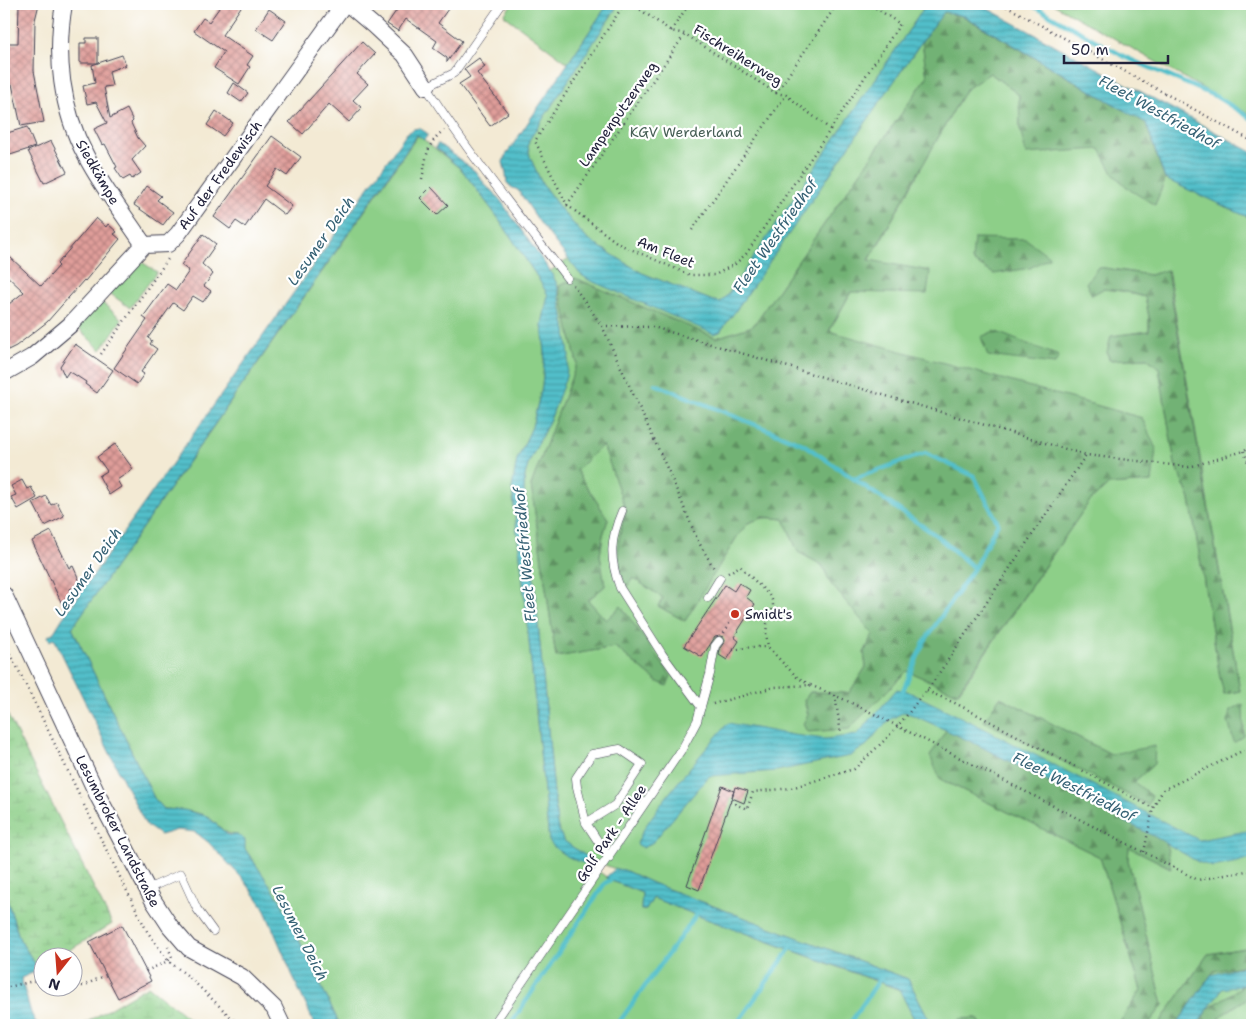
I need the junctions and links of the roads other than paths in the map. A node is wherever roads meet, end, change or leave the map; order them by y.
1 (64, 4) edge
2 (344, 4) edge
3 (348, 4) edge
4 (502, 4) edge
5 (426, 87) junction
6 (144, 245) junction
7 (568, 278) road end
8 (4, 373) edge
9 (622, 512) dead end
10 (720, 578) road end
11 (4, 596) edge
12 (708, 598) dead end
13 (719, 640) dead end
14 (701, 707) junction
15 (586, 823) junction
16 (609, 858) junction
17 (147, 889) junction
18 (213, 931) dead end
19 (282, 1025) edge
20 (493, 1025) edge

1 - 6 street, Siedkämpe
2 - 6 street, Auf der Fredewisch
3 - 5 street
4 - 5 lane
5 - 7 lane
6 - 8 street
9 - 14 lane
10 - 12 lane
11 - 17 street, Lesumbroker Landstraße
13 - 14 lane, Golf Park - Allee
14 - 16 lane, Golf Park - Allee
15 - 15 lane
15 - 16 lane
16 - 20 lane, Golf Park - Allee
17 - 18 lane
17 - 19 street, Lesumbroker Landstraße

